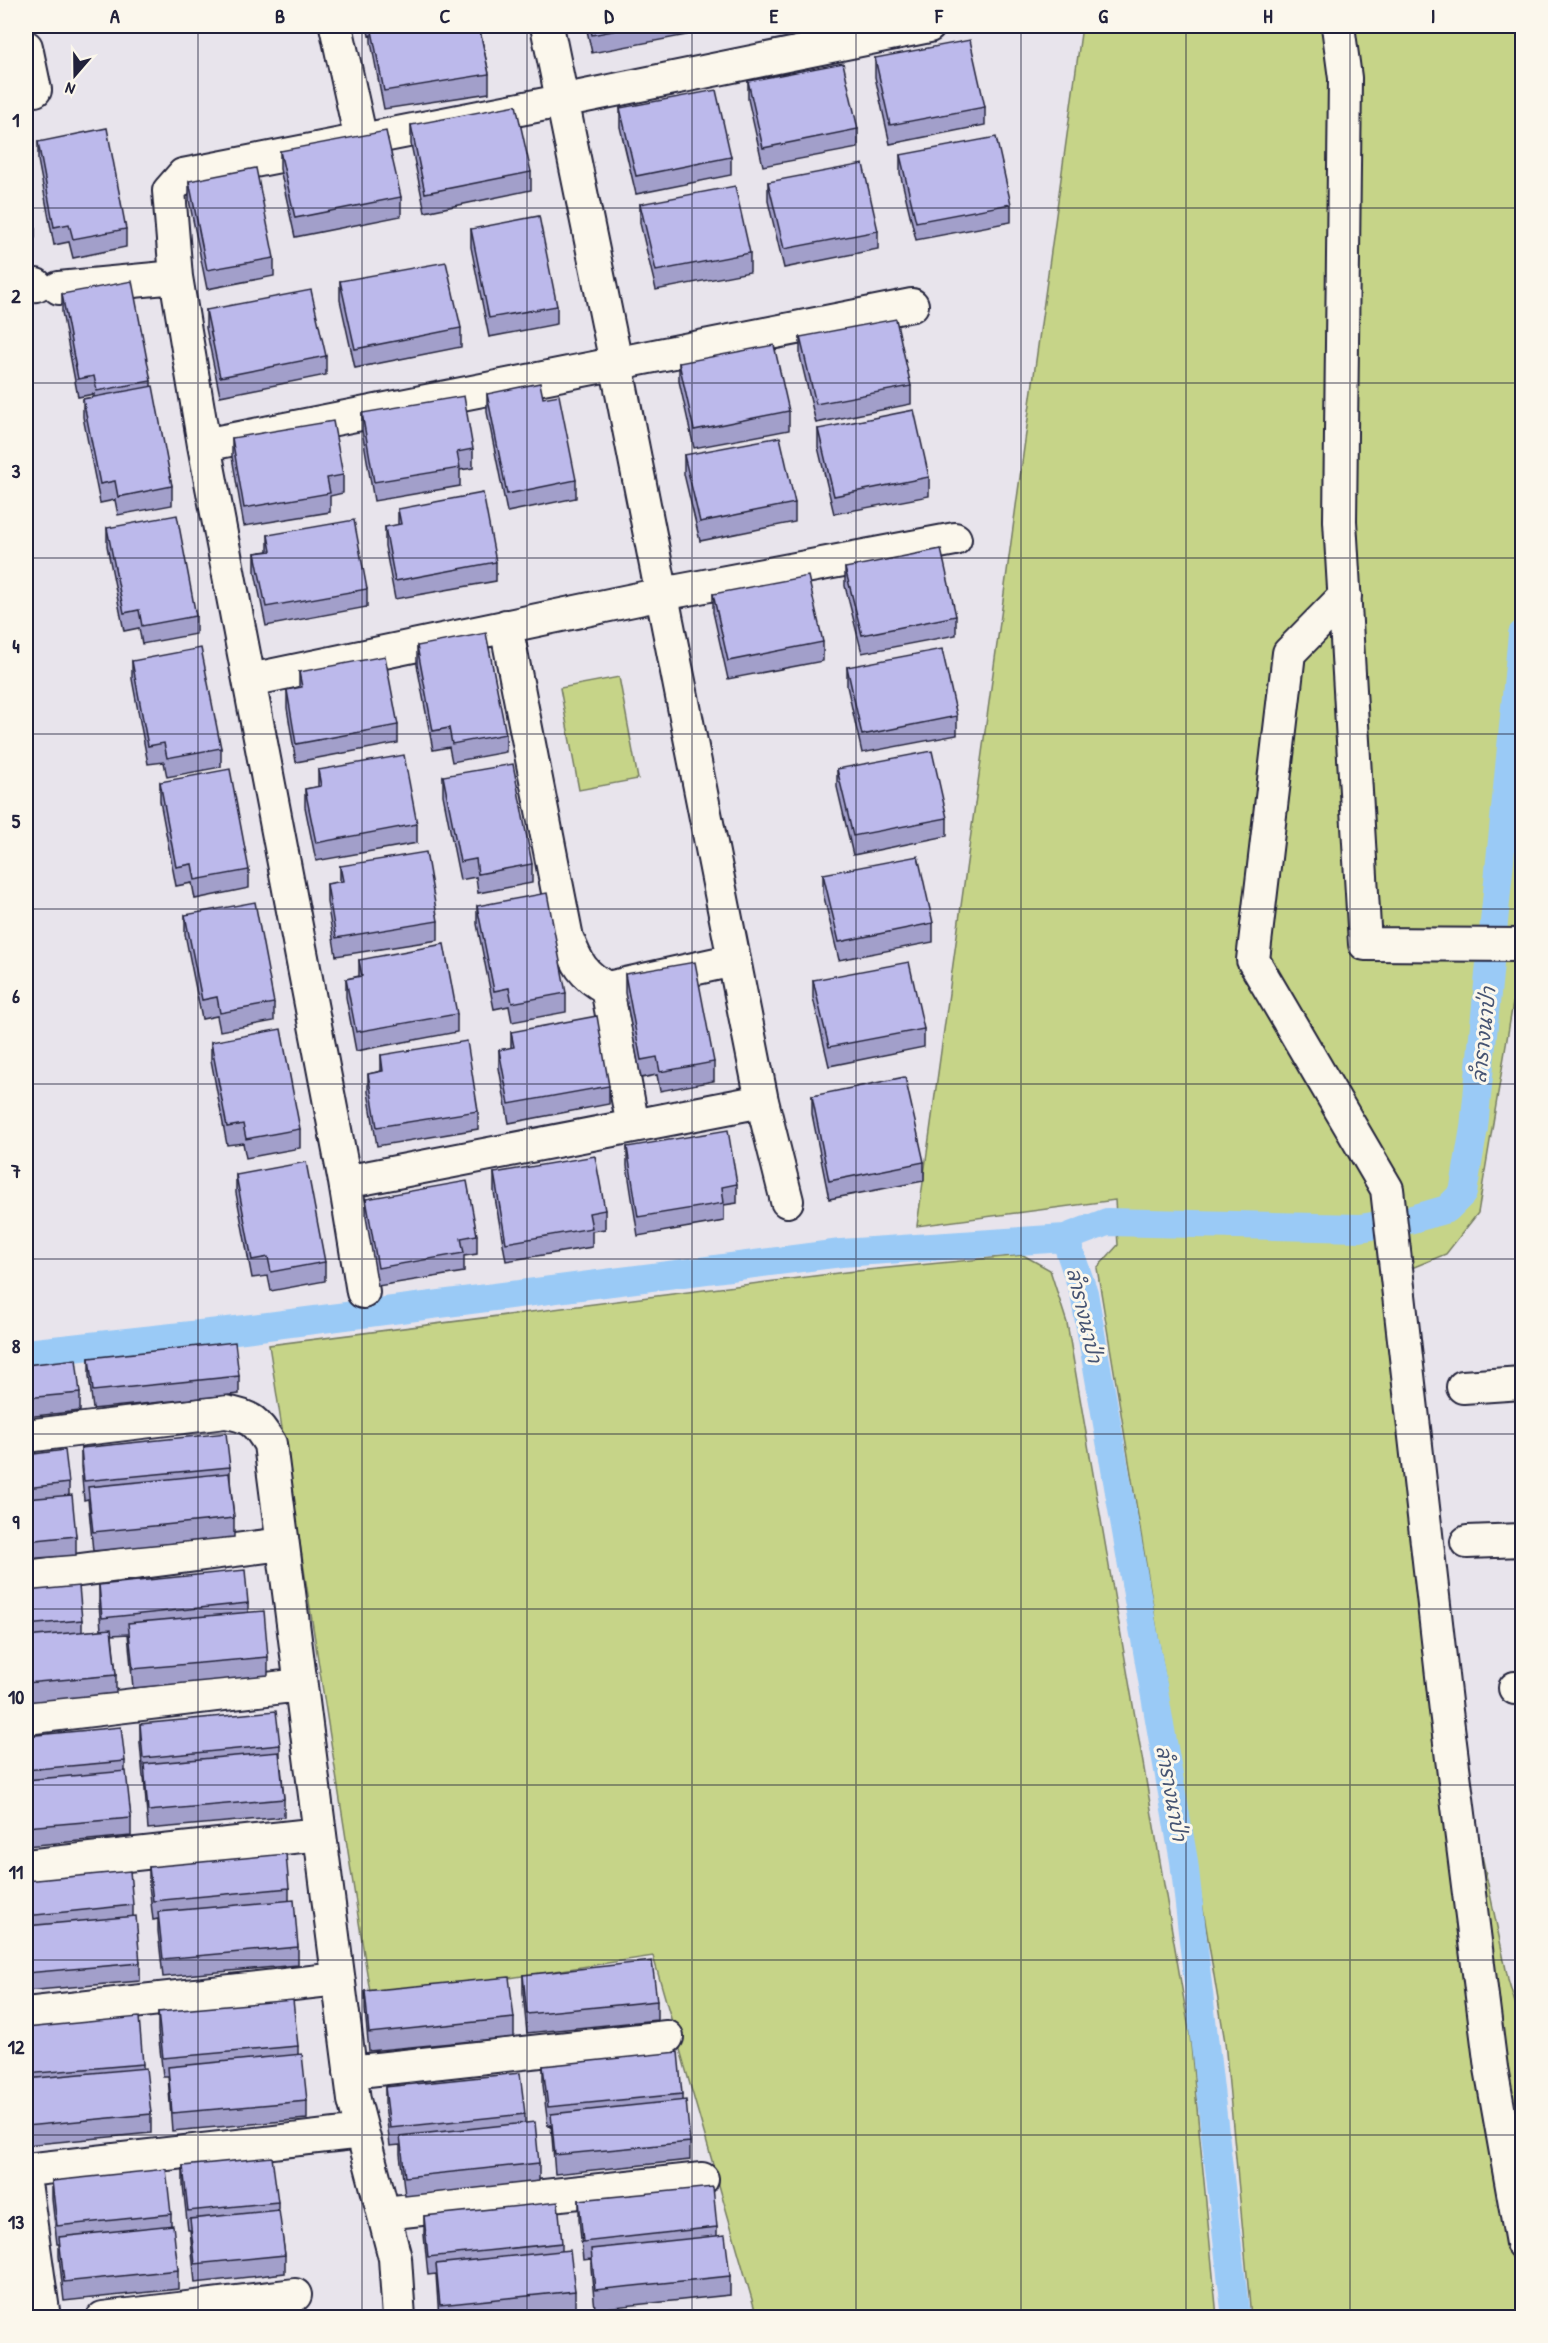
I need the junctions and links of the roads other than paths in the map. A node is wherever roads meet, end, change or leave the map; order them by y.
1 (336, 26) edge
2 (547, 26) edge
3 (929, 26) edge
4 (1338, 26) edge
5 (26, 47) edge
6 (35, 90) dead end
7 (561, 101) junction
8 (361, 141) junction
9 (176, 277) junction
10 (40, 286) edge
11 (912, 305) dead end
12 (616, 363) junction
13 (204, 445) junction
14 (955, 539) dead end
15 (662, 594) junction
16 (1345, 596) junction
17 (506, 626) junction
18 (250, 680) junction
19 (1522, 945) edge
20 (734, 960) junction
21 (607, 988) junction
22 (762, 1101) junction
23 (633, 1126) junction
24 (345, 1182) junction
25 (787, 1201) dead end
26 (363, 1292) dead end
27 (1522, 1383) edge
28 (1463, 1387) dead end
29 (26, 1436) edge
30 (1522, 1540) edge
31 (1467, 1542) dead end
32 (282, 1544) junction
33 (26, 1577) edge
34 (300, 1685) junction
35 (26, 1718) edge
36 (320, 1834) junction
37 (26, 1866) edge
38 (338, 1979) junction
39 (26, 2014) edge
40 (667, 2037) dead end
41 (350, 2072) junction
42 (362, 2132) junction
43 (26, 2170) edge
44 (702, 2179) dead end
45 (26, 2190) edge
46 (384, 2213) junction
47 (1522, 2243) edge
48 (295, 2295) dead end
49 (44, 2318) edge
50 (104, 2318) edge
51 (399, 2318) edge

1 - 8 street
2 - 7 street
3 - 7 street
4 - 16 street
5 - 6 street
7 - 8 street
7 - 12 street
8 - 9 street
9 - 10 street
9 - 13 street
11 - 12 street
12 - 13 street
12 - 15 street
13 - 18 street
14 - 15 street
15 - 17 street
15 - 20 street
16 - 19 street
16 - 47 street
17 - 18 street
17 - 21 street
18 - 24 street
20 - 21 street
20 - 22 street
21 - 23 street
22 - 23 street
22 - 25 street
23 - 24 street
24 - 26 street
27 - 28 street
29 - 32 street
30 - 31 street
32 - 33 street
32 - 34 street
34 - 35 street
34 - 36 street
36 - 37 street
36 - 38 street
38 - 39 street
38 - 41 street
40 - 41 street
41 - 42 street
42 - 43 street
42 - 46 street
44 - 46 street
45 - 49 street
46 - 51 street
48 - 50 street

